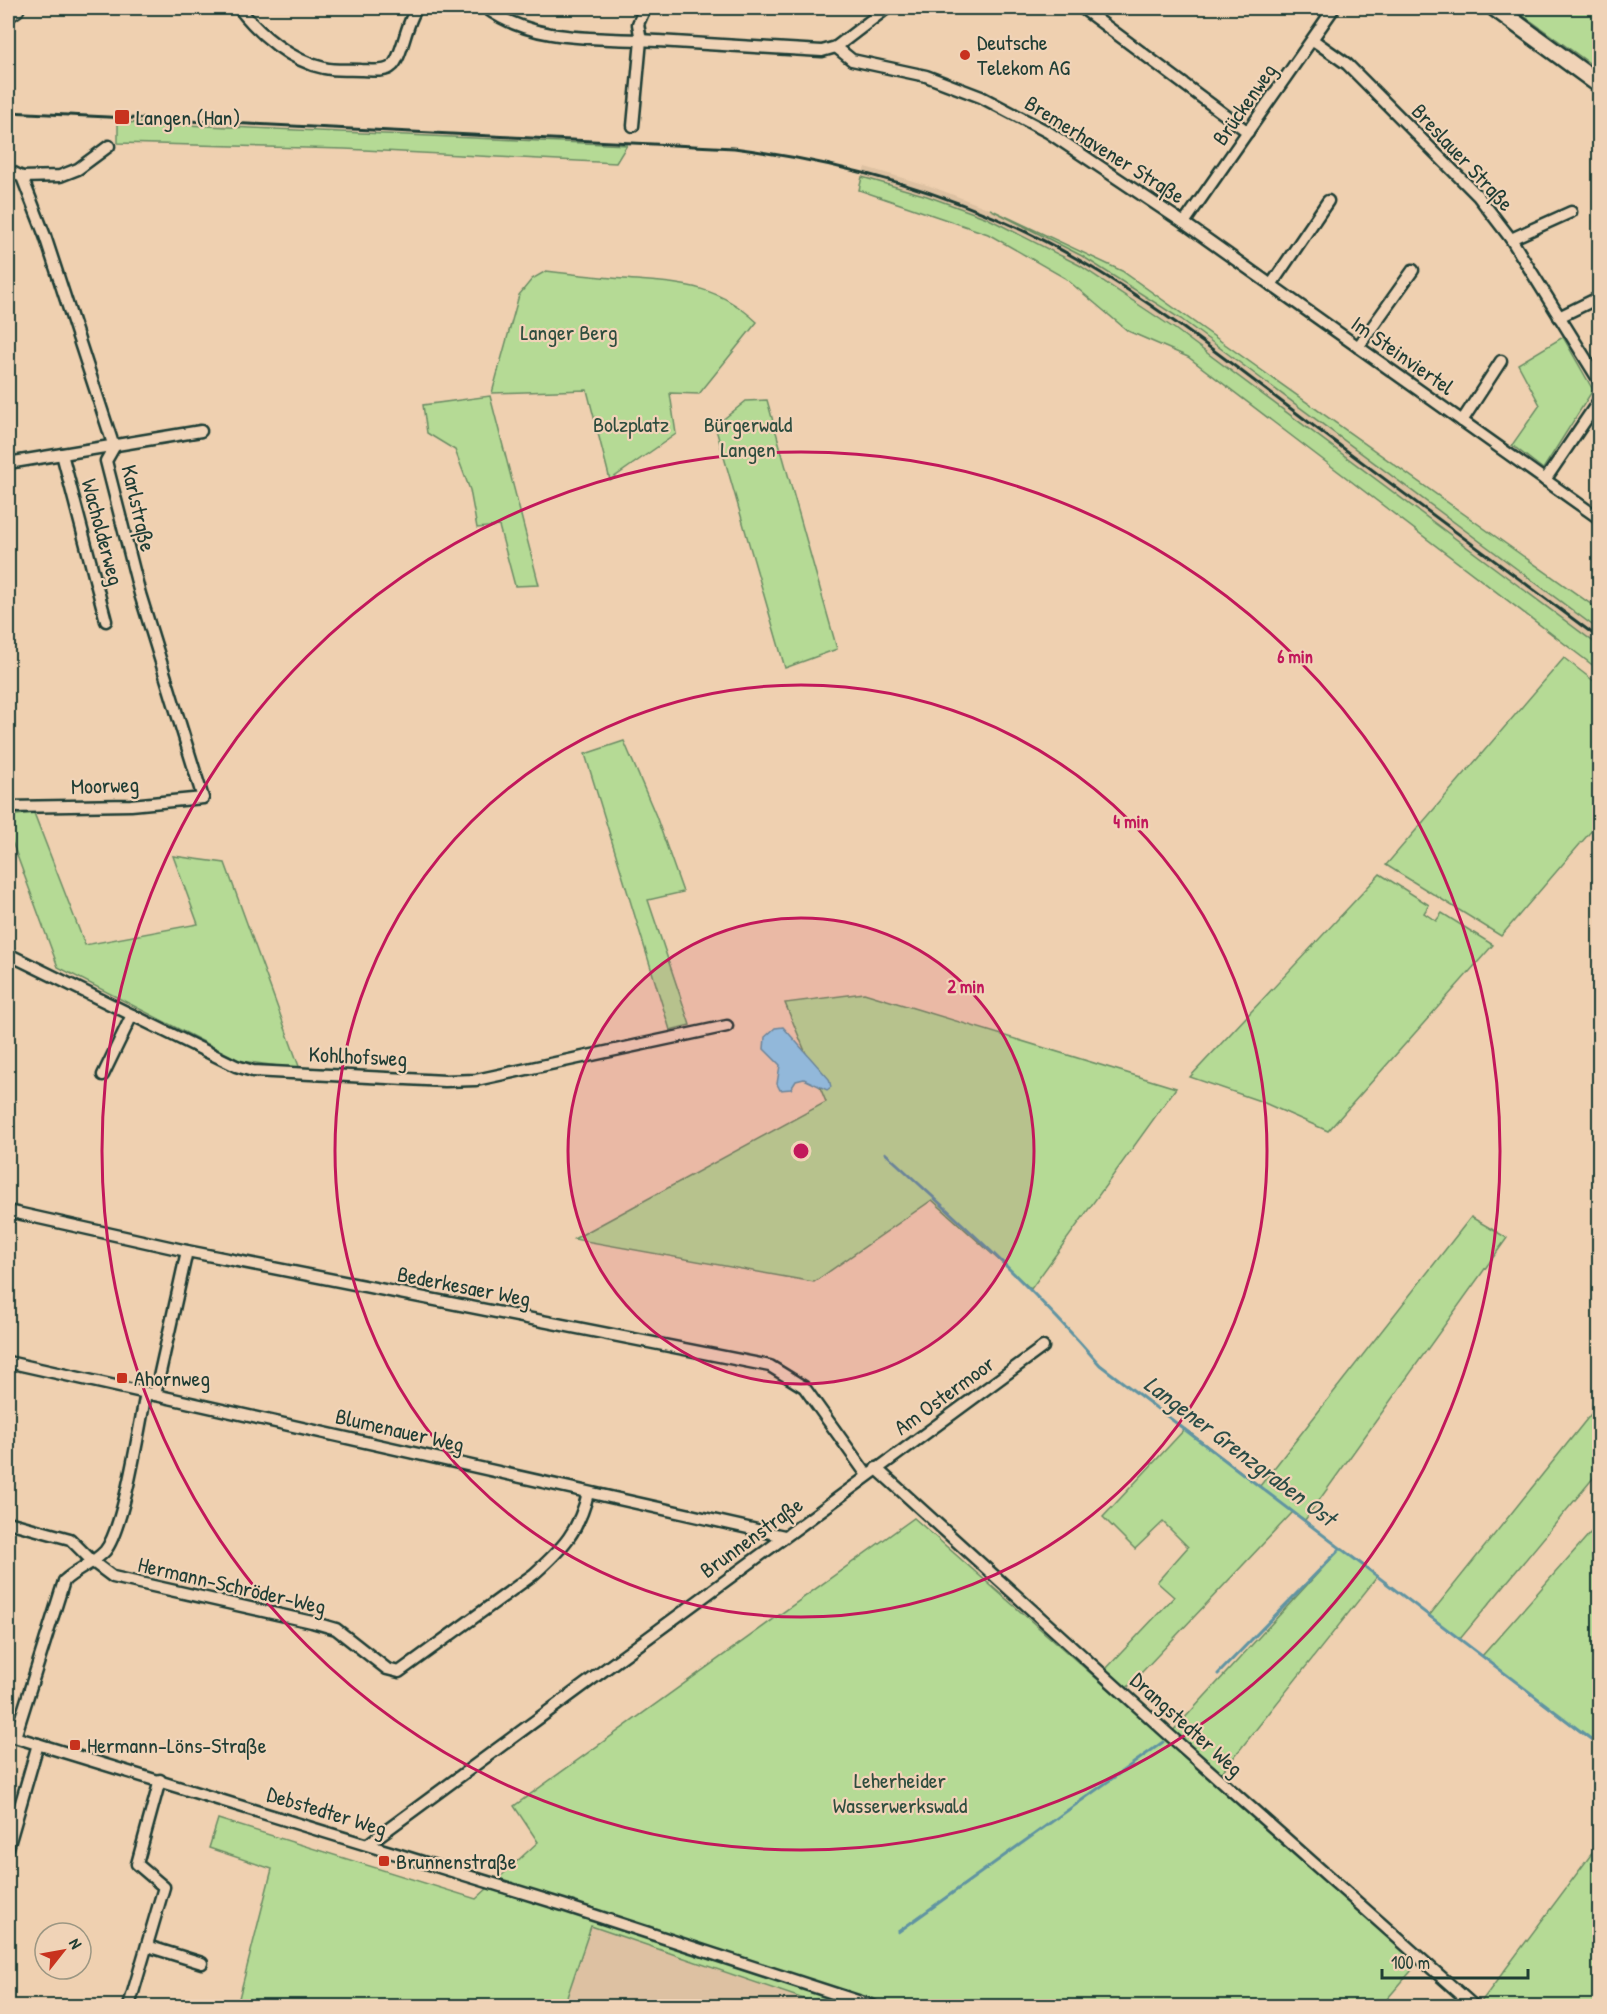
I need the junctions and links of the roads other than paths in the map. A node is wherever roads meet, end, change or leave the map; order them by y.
1 (15, 8) edge
2 (239, 8) edge
3 (417, 8) edge
4 (486, 8) edge
5 (645, 8) edge
6 (866, 8) edge
7 (887, 8) edge
8 (1082, 8) edge
9 (1334, 8) edge
10 (1495, 8) edge
11 (8, 13) edge
12 (873, 18) junction
13 (641, 40) junction
14 (1313, 40) junction
15 (836, 47) junction
16 (1599, 85) edge
17 (633, 126) dead end
18 (1248, 132) junction
19 (109, 146) dead end
20 (8, 170) edge
21 (22, 177) junction
22 (1328, 201) dead end
23 (1571, 212) dead end
24 (1184, 223) junction
25 (1511, 239) junction
26 (1413, 270) dead end
27 (1271, 285) junction
28 (1599, 297) edge
29 (1559, 317) junction
30 (1358, 347) junction
31 (1501, 361) dead end
32 (1599, 382) edge
33 (1599, 399) edge
34 (1462, 421) junction
35 (201, 431) dead end
36 (114, 447) junction
37 (62, 454) junction
38 (8, 463) edge
39 (1545, 480) junction
40 (1599, 519) edge
41 (106, 621) dead end
42 (203, 798) joint
43 (8, 807) edge
44 (8, 954) edge
45 (132, 1015) junction
46 (727, 1026) dead end
47 (103, 1075) dead end
48 (8, 1211) edge
49 (188, 1251) junction
50 (1043, 1347) dead end
51 (8, 1362) edge
52 (151, 1394) junction
53 (872, 1472) junction
54 (588, 1493) junction
55 (8, 1522) edge
56 (784, 1536) junction
57 (93, 1562) junction
58 (11, 1736) edge
59 (38, 1744) junction
60 (160, 1780) junction
61 (368, 1844) junction
62 (8, 1848) edge
63 (147, 1946) junction
64 (202, 1963) dead end
65 (131, 2006) edge
66 (873, 2007) edge
67 (1474, 2007) edge

1 - 11 main road
2 - 3 street
4 - 13 street
5 - 13 street
6 - 12 street
7 - 12 street
8 - 18 street
9 - 14 street, Brückenweg
10 - 16 main road
12 - 15 street
13 - 15 street
13 - 17 street
14 - 18 street, Brückenweg
14 - 25 street, Breslauer Straße
15 - 24 street, Bremerhavener Straße
18 - 24 street, Brückenweg
19 - 21 street
20 - 21 street
21 - 36 street, Karlstraße
22 - 27 street
23 - 25 street
24 - 27 street, Im Steinviertel
25 - 29 street, Breslauer Straße
26 - 30 street
27 - 30 street, Im Steinviertel
28 - 29 street
29 - 32 street, Breslauer Straße
30 - 34 street, Im Steinviertel
31 - 34 street
33 - 39 street
34 - 39 street, Im Steinviertel
35 - 36 street
36 - 37 street
36 - 42 street, Karlstraße
37 - 38 street
37 - 41 street, Wacholderweg
39 - 40 street, Im Steinviertel
42 - 43 street, Moorweg
44 - 45 street, Kohlhofsweg
45 - 46 street, Kohlhofsweg
45 - 47 street
48 - 49 street, Bederkesaer Weg
49 - 52 street
49 - 53 street, Bederkesaer Weg
50 - 53 street, Am Ostermoor
51 - 52 street, Blumenauer Weg
52 - 54 street, Blumenauer Weg
52 - 57 street
53 - 56 street, Brunnenstraße
53 - 67 street, Drangstedter Weg
54 - 56 street, Blumenauer Weg
54 - 57 street, Hermann-Schröder-Weg
55 - 57 street, Hermann-Schröder-Weg
56 - 61 street, Brunnenstraße
57 - 58 street
58 - 59 street, Debstedter Weg
59 - 60 street, Debstedter Weg
59 - 62 street
60 - 61 street, Debstedter Weg
60 - 63 street
61 - 66 street, Debstedter Weg
63 - 64 street
63 - 65 street

